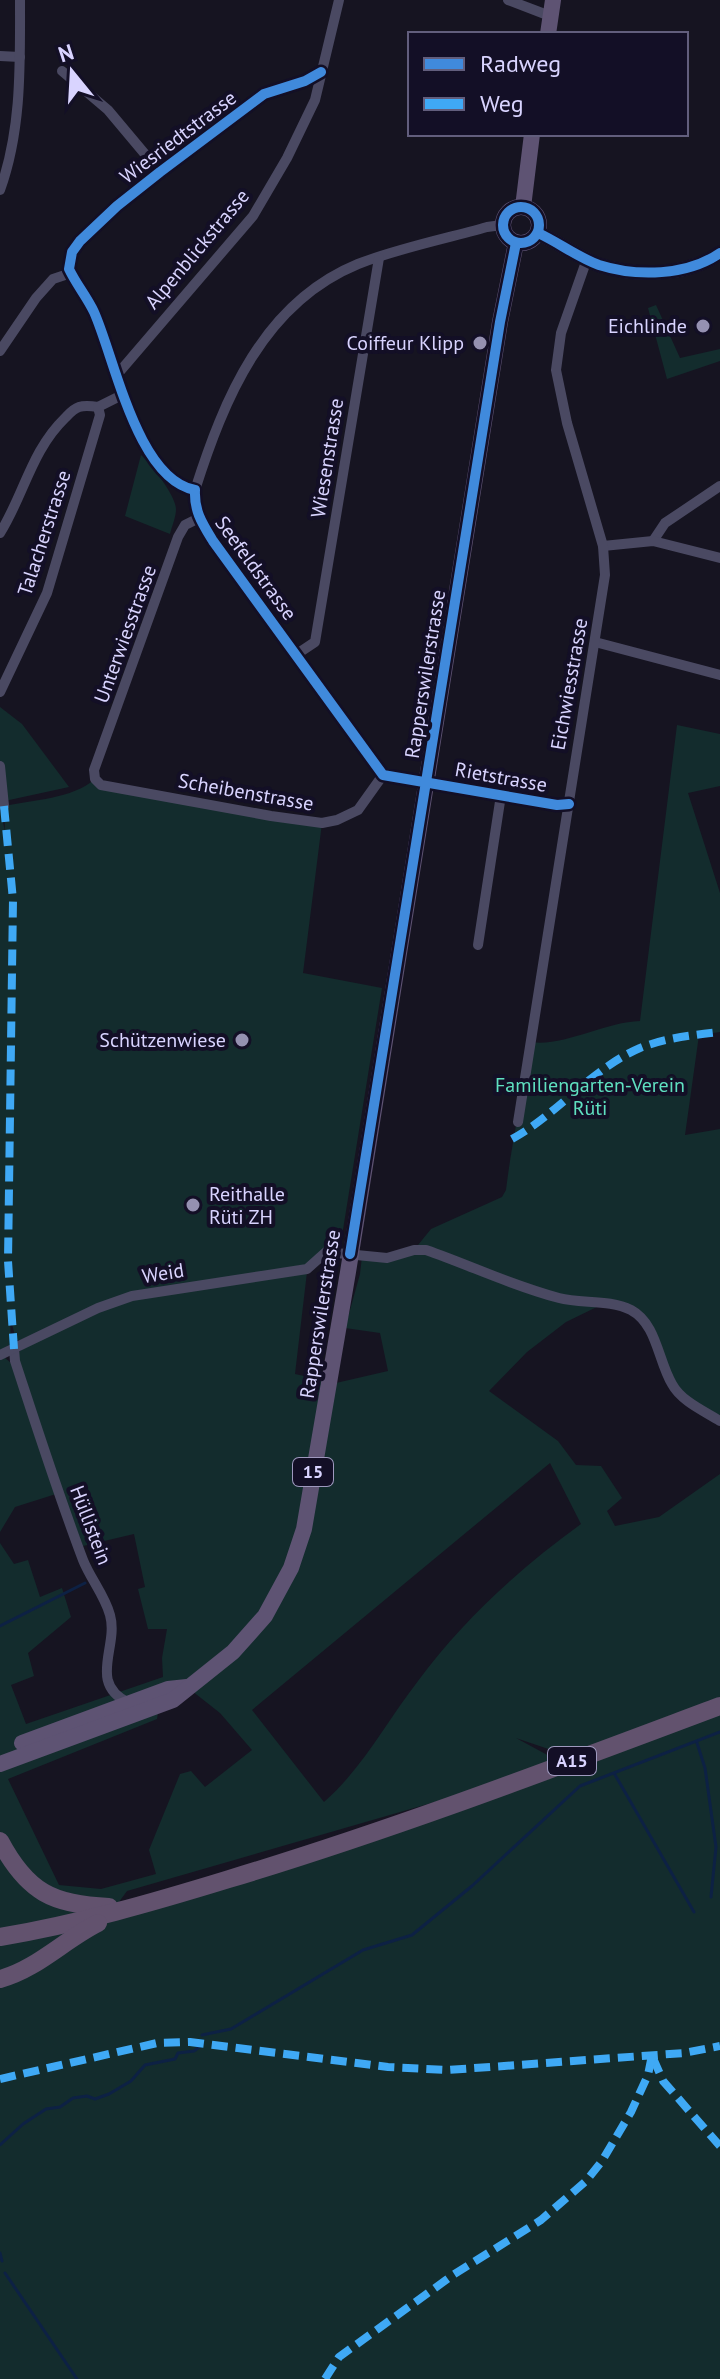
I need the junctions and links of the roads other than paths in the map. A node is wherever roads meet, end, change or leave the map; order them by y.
1 (20, 0) edge
2 (339, 0) edge
3 (508, 0) edge
4 (552, 8) edge
5 (548, 32) edge
6 (0, 56) edge
7 (20, 57) junction
8 (62, 71) dead end
9 (321, 72) junction
10 (532, 136) edge
11 (160, 172) junction
12 (0, 190) edge
13 (523, 207) junction
14 (502, 225) junction
15 (538, 233) junction
16 (516, 243) junction
17 (720, 253) edge
18 (379, 258) junction
19 (587, 259) junction
20 (71, 273) junction
21 (0, 351) edge
22 (115, 377) junction
23 (122, 395) junction
24 (98, 407) junction
25 (720, 486) edge
26 (195, 490) junction
27 (199, 518) junction
28 (0, 533) edge
29 (653, 541) junction
30 (603, 546) junction
31 (720, 558) edge
32 (595, 642) junction
33 (297, 654) junction
34 (720, 675) edge
35 (0, 692) edge
36 (0, 766) edge
37 (94, 770) joint
38 (383, 775) junction
39 (427, 782) junction
40 (501, 795) junction
41 (569, 804) junction
42 (4, 806) dead end
43 (478, 945) dead end
44 (518, 1122) dead end
45 (344, 1253) junction
46 (14, 1349) junction
47 (0, 1355) edge
48 (720, 1421) edge
49 (187, 1687) junction
50 (130, 1704) junction
51 (720, 1706) edge
52 (0, 1752) edge
53 (0, 1764) edge
54 (0, 1841) edge
55 (130, 1907) junction
56 (0, 1937) edge
57 (0, 1979) edge

1 - 7 street
2 - 9 street, Alpenblickstrasse
3 - 4 street
4 - 5 main road
6 - 7 street
7 - 12 street
8 - 11 street
9 - 11 street, Wiesriedtstrasse
9 - 22 street, Alpenblickstrasse
10 - 13 main road
11 - 20 street, Wiesriedtstrasse
13 - 14 main road
13 - 15 main road
14 - 16 main road
14 - 18 street
15 - 16 main road
15 - 19 street
16 - 39 main road, Rapperswilerstrasse / 15
17 - 19 street
18 - 26 street
18 - 33 street, Wiesenstrasse
19 - 30 street, Eichwiesstrasse
20 - 21 street
20 - 22 street
22 - 23 street
23 - 24 street
23 - 26 street
24 - 28 street
24 - 35 street, Talacherstrasse
25 - 29 street
26 - 27 street, Seefeldstrasse
27 - 33 street, Seefeldstrasse
27 - 37 street, Unterwiesstrasse
29 - 30 street
29 - 31 street
30 - 32 street, Eichwiesstrasse
32 - 34 street
32 - 41 street, Eichwiesstrasse
33 - 38 street, Seefeldstrasse
36 - 42 street
37 - 38 street, Scheibenstrasse
38 - 39 street
39 - 40 street, Rietstrasse
39 - 45 main road, Rapperswilerstrasse / 15
40 - 41 street, Rietstrasse
40 - 43 street, Rietstrasse
41 - 44 street, Eichwiesstrasse
45 - 46 street, Weid
45 - 48 street
45 - 49 main road, Rapperswilerstrasse / 15
46 - 47 street, Weid
46 - 50 street, Hüllistein
49 - 50 main road, Rapperswilerstrasse / 15
49 - 53 main road, Rapperswilerstrasse / 15
50 - 52 main road, Rapperswilerstrasse / 15
51 - 55 highway, A15
54 - 55 highway
55 - 56 highway, A15
55 - 57 highway

